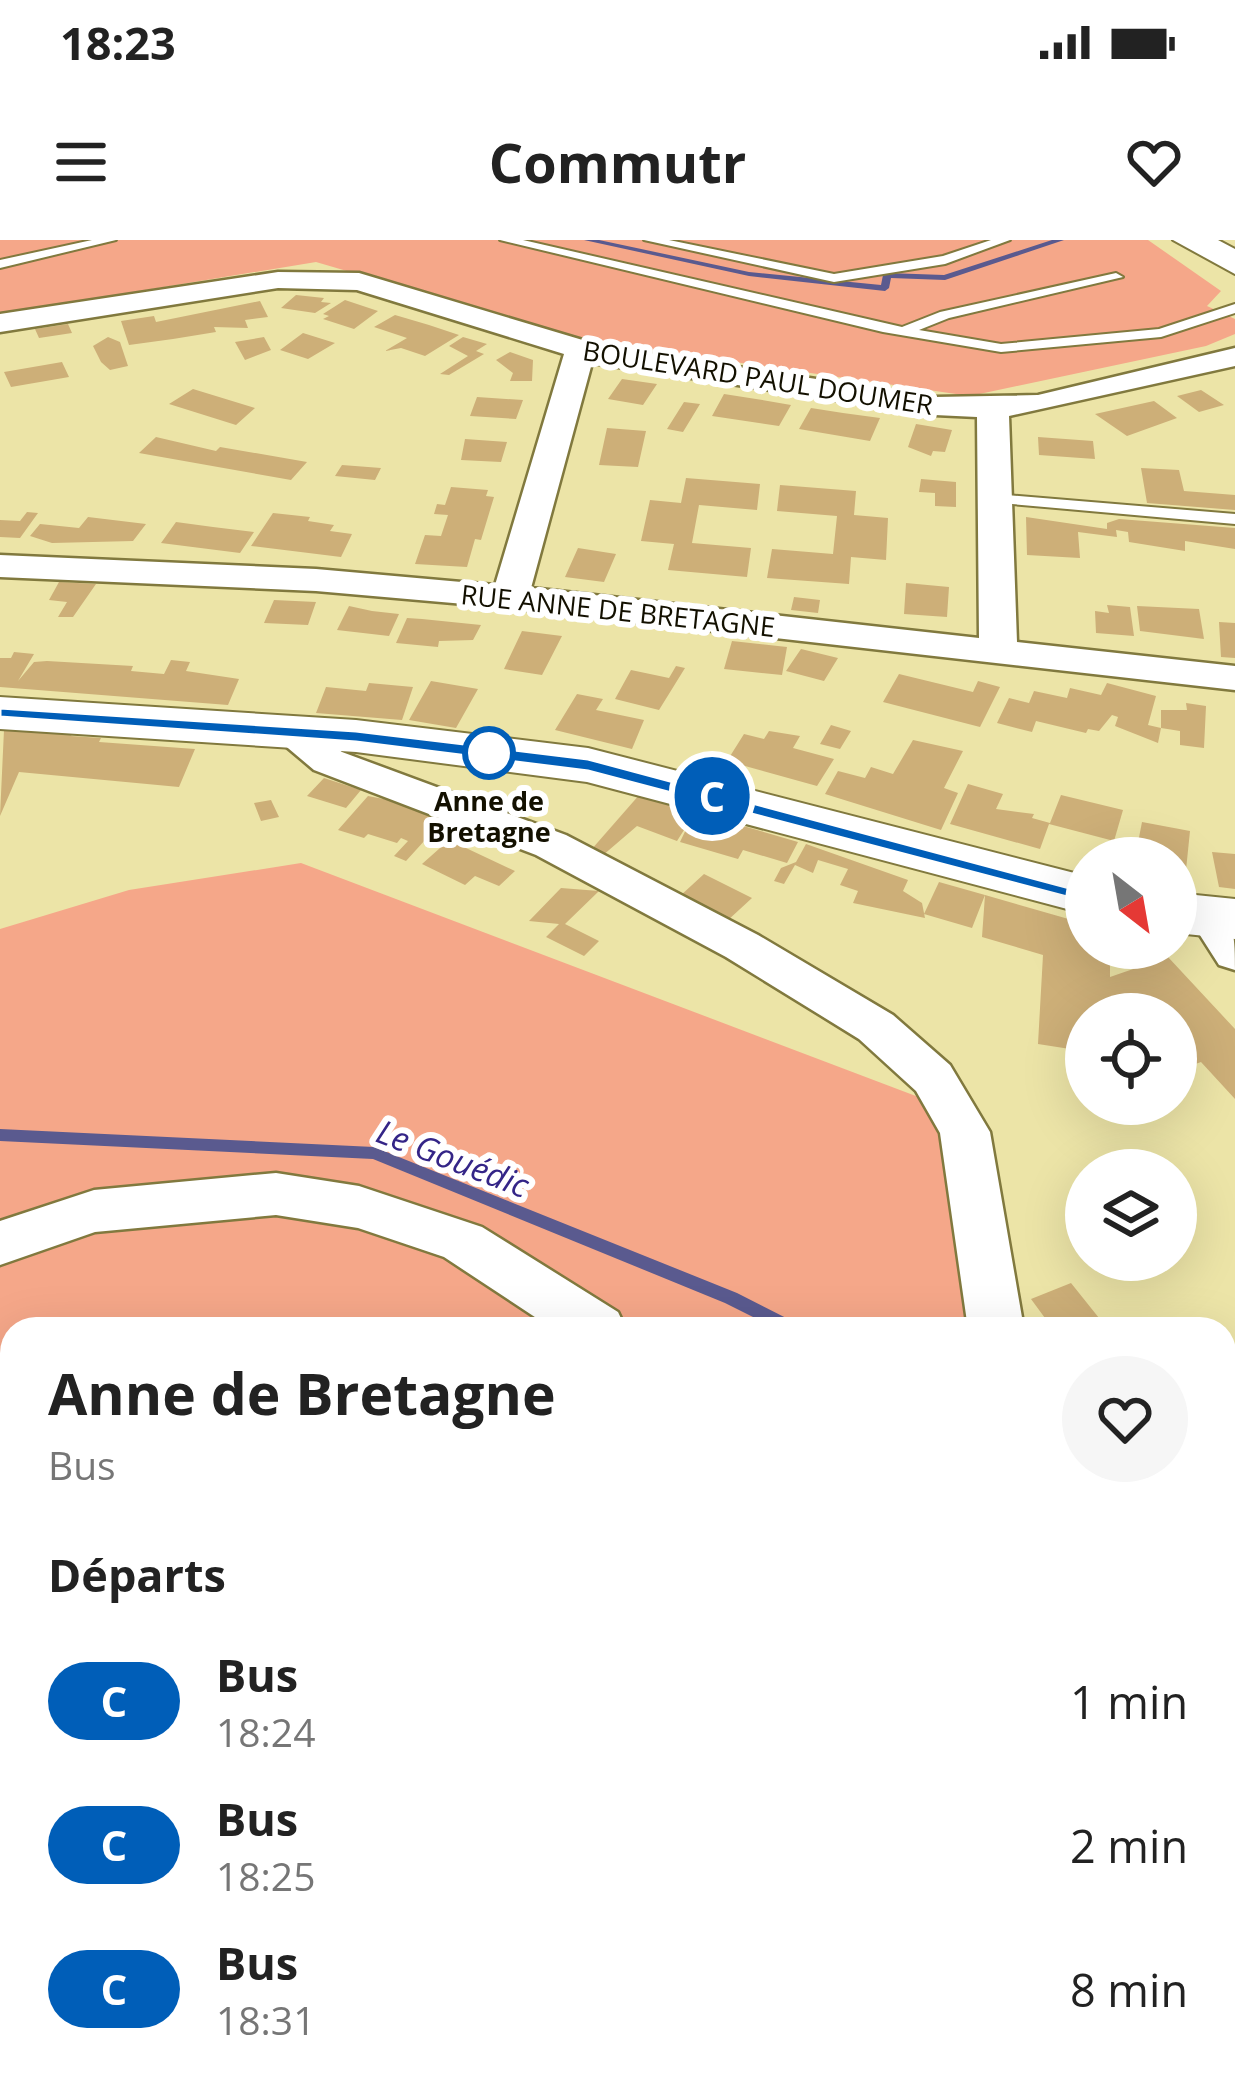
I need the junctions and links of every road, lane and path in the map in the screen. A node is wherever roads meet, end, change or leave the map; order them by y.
1 (16, 240) edge
2 (110, 240) edge
3 (506, 240) edge
4 (650, 240) edge
5 (1004, 240) edge
6 (1190, 240) edge
7 (29, 258) junction
8 (1235, 263) edge
9 (0, 264) edge
10 (1116, 278) dead end
11 (1235, 308) edge
12 (0, 323) edge
13 (903, 332) junction
14 (580, 351) junction
15 (1235, 357) edge
16 (993, 408) junction
17 (995, 499) junction
18 (1235, 518) edge
19 (0, 566) edge
20 (509, 597) junction
21 (998, 652) junction
22 (1235, 678) edge
23 (0, 713) edge
24 (305, 732) junction
25 (1065, 890) edge
26 (0, 1243) edge
27 (579, 1317) edge
28 (994, 1317) edge

1 - 7 lane
2 - 7 lane
3 - 13 lane
4 - 5 lane
6 - 8 main road
7 - 9 lane
10 - 13 lane
11 - 13 lane
12 - 14 street, BOULEVARD PAUL DOUMER
14 - 16 street, BOULEVARD PAUL DOUMER
14 - 20 street
15 - 16 street, BOULEVARD PAUL DOUMER
16 - 17 street
17 - 18 lane
17 - 21 street
19 - 20 street, RUE ANNE DE BRETAGNE
20 - 21 street, RUE ANNE DE BRETAGNE
21 - 22 street, RUE ANNE DE BRETAGNE
23 - 24 main road
24 - 25 main road
24 - 28 street
26 - 27 street

